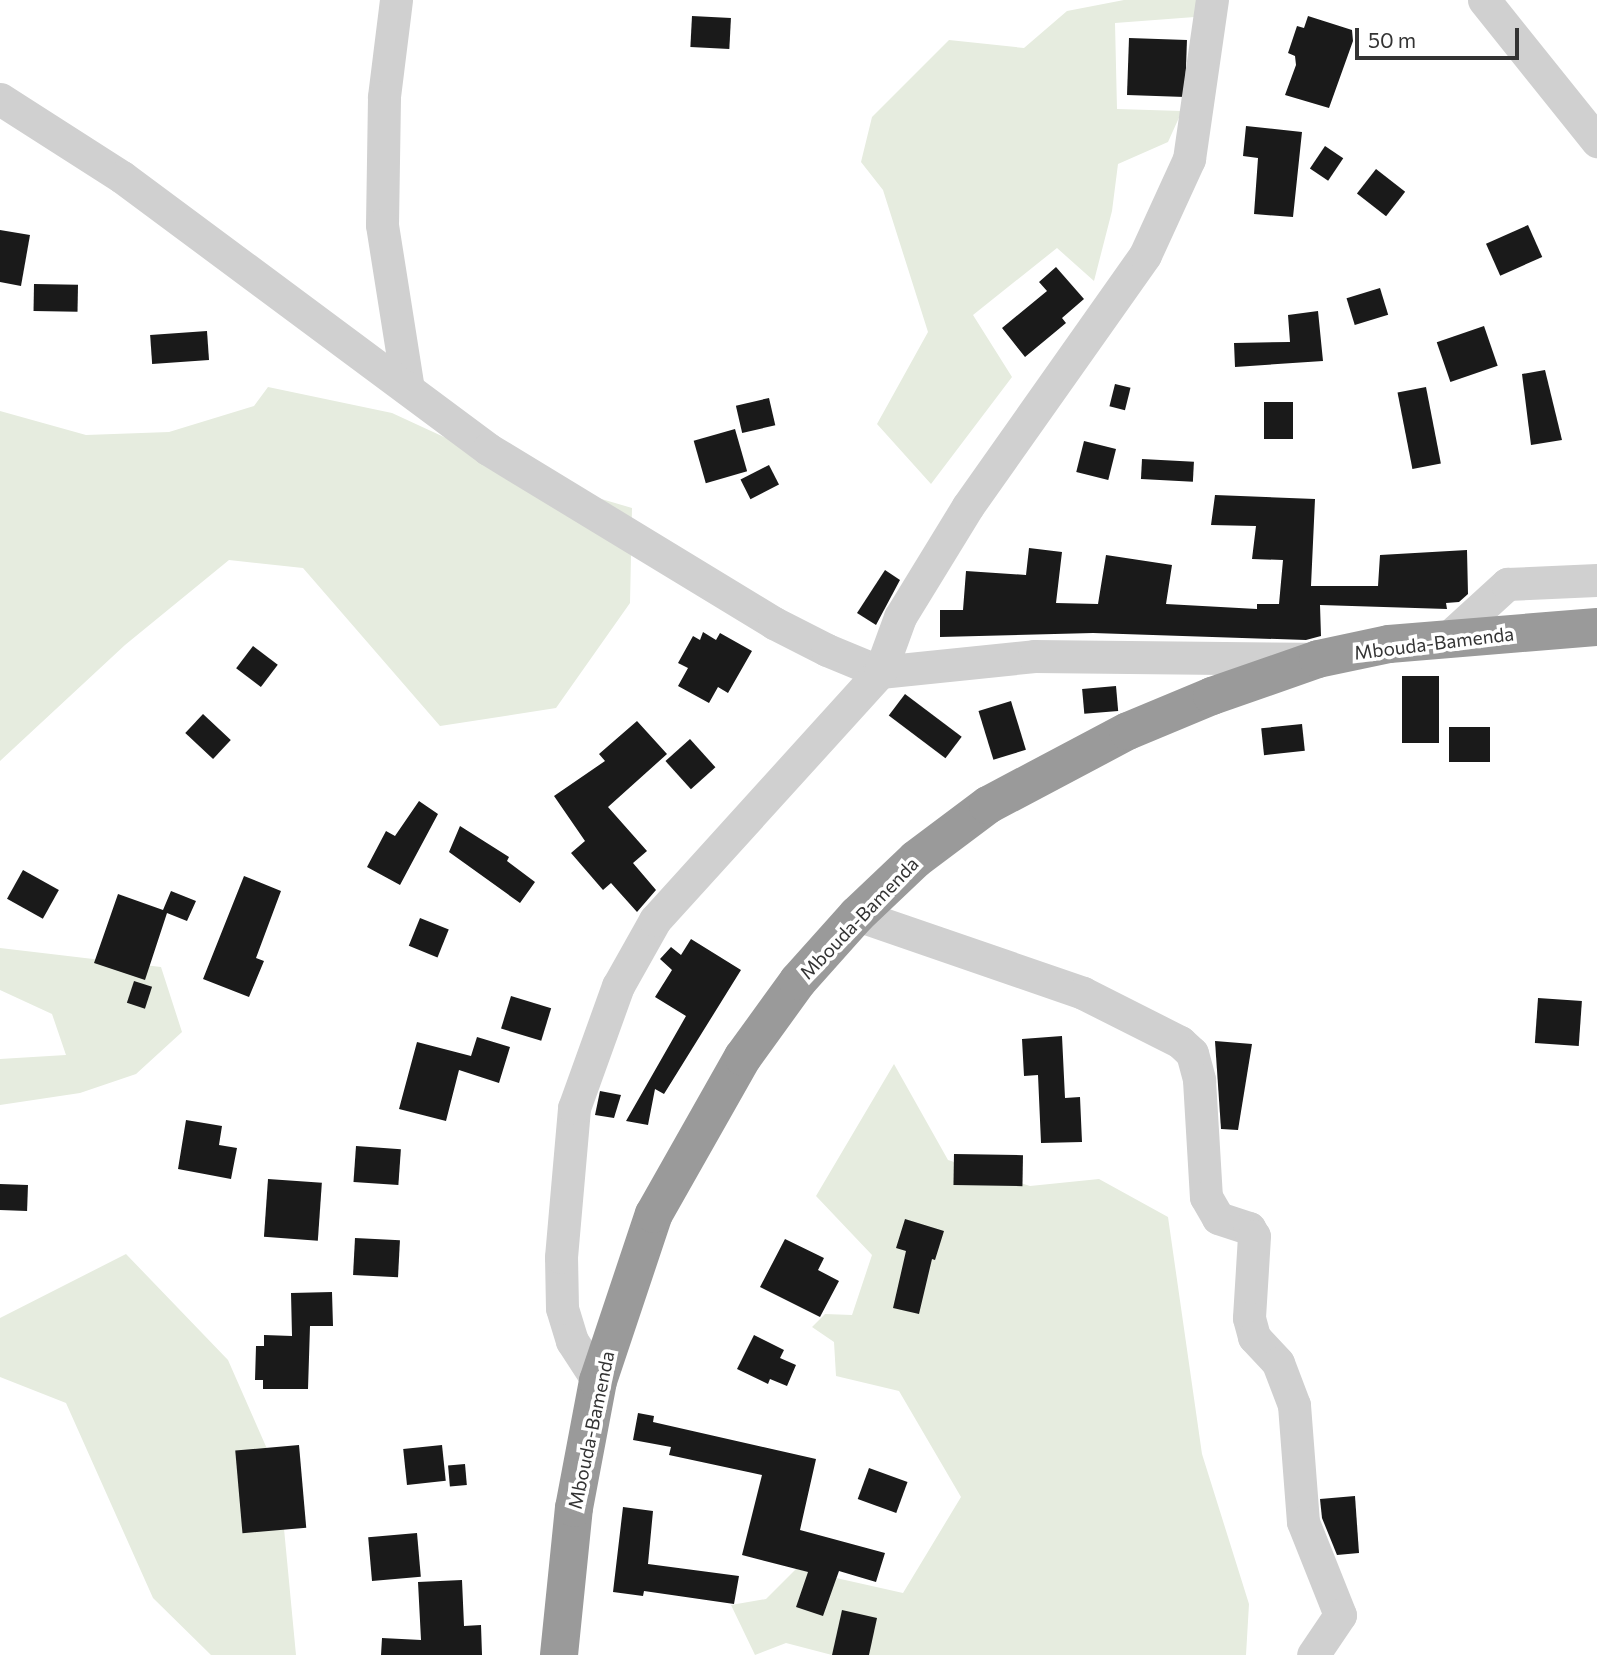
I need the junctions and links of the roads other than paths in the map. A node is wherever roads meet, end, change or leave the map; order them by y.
1 (396, 0) edge
2 (1212, 0) edge
3 (1484, 0) edge
4 (0, 99) edge
5 (1597, 141) edge
6 (408, 389) junction
7 (1597, 580) edge
8 (1597, 627) edge
9 (1449, 637) junction
10 (1318, 659) junction
11 (880, 672) junction
12 (857, 915) junction
13 (598, 1381) junction
14 (559, 1655) edge
15 (1313, 1655) edge

1 - 6 street
2 - 11 street
3 - 5 street
4 - 6 street
6 - 11 street
7 - 9 street
8 - 9 highway, Mbouda-Bamenda
9 - 10 highway, Mbouda-Bamenda
10 - 11 street
10 - 12 highway, Mbouda-Bamenda
11 - 13 street
12 - 13 highway, Mbouda-Bamenda
12 - 15 street
13 - 14 highway, Mbouda-Bamenda

